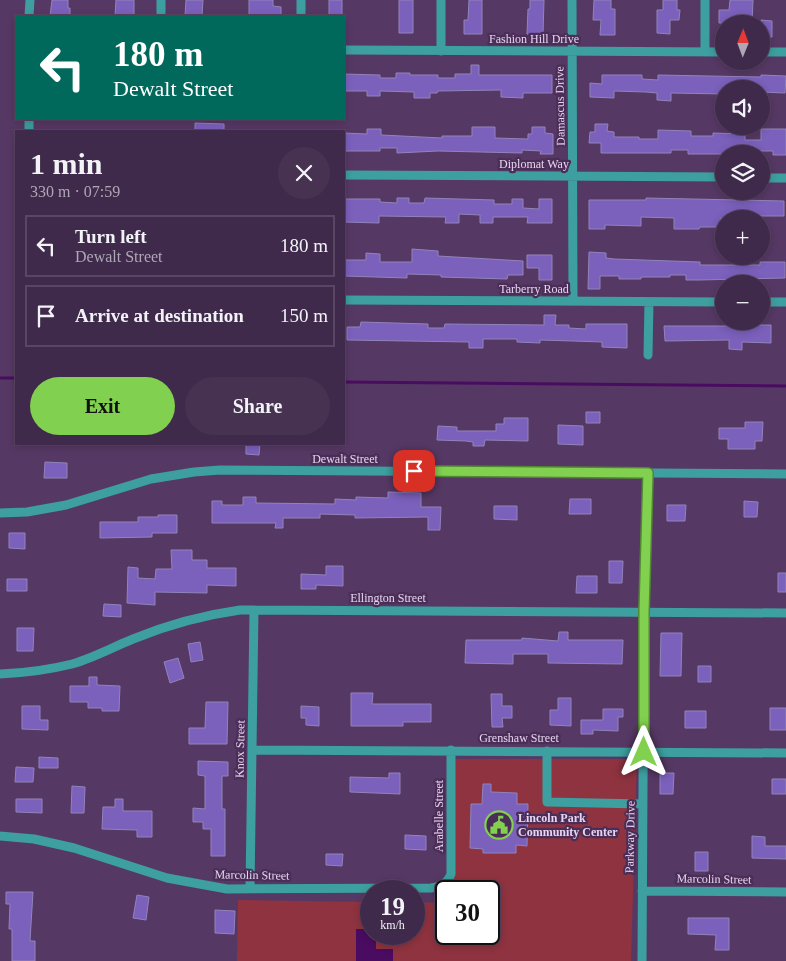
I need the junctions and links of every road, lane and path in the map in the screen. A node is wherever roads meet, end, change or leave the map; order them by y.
1 (30, 0) edge
2 (161, 0) edge
3 (301, 0) edge
4 (440, 0) edge
5 (572, 0) edge
6 (705, 0) edge
7 (29, 15) edge
8 (161, 15) edge
9 (301, 15) edge
10 (345, 50) edge
11 (441, 51) junction
12 (572, 51) junction
13 (705, 52) junction
14 (715, 52) edge
15 (770, 52) edge
16 (786, 52) edge
17 (345, 176) edge
18 (574, 177) junction
19 (715, 178) edge
20 (770, 178) edge
21 (786, 178) edge
22 (345, 300) edge
23 (573, 301) junction
24 (649, 302) junction
25 (715, 302) edge
26 (770, 302) edge
27 (786, 302) edge
28 (648, 355) dead end
29 (648, 473) junction
30 (786, 474) edge
31 (0, 513) edge
32 (254, 610) junction
33 (644, 612) junction
34 (786, 613) edge
35 (0, 674) edge
36 (253, 750) junction
37 (451, 750) junction
38 (547, 751) junction
39 (644, 752) junction
40 (786, 753) edge
41 (643, 804) junction
42 (0, 836) edge
43 (448, 880) edge
44 (435, 887) edge
45 (250, 889) junction
46 (642, 891) junction
47 (786, 892) edge
48 (642, 961) edge

1 - 7 street
2 - 8 street
3 - 9 street
4 - 11 street
5 - 12 street, Damascus Drive
6 - 13 street
10 - 11 street, Fashion Hill Drive
11 - 12 street, Fashion Hill Drive
12 - 13 street, Fashion Hill Drive
12 - 18 street, Damascus Drive
13 - 14 street, Fashion Hill Drive
15 - 16 street
17 - 18 street, Diplomat Way
18 - 19 street, Diplomat Way
18 - 23 street, Damascus Drive
20 - 21 street
22 - 23 street, Tarberry Road
23 - 24 street, Tarberry Road
24 - 25 street, Tarberry Road
24 - 28 street
26 - 27 street
29 - 30 street, Dewalt Street
29 - 31 street, Dewalt Street
29 - 33 street, Parkway Drive
32 - 33 street, Ellington Street
32 - 35 street, Ellington Street
32 - 36 street, Knox Street
33 - 34 street, Ellington Street
33 - 39 street, Parkway Drive
36 - 37 street, Grenshaw Street
36 - 45 street, Knox Street
37 - 38 street, Grenshaw Street
37 - 43 street, Arabelle Street
38 - 39 street, Grenshaw Street
38 - 41 street
39 - 40 street, Grenshaw Street
39 - 41 street, Parkway Drive
41 - 46 street, Parkway Drive
42 - 45 street, Marcolin Street
44 - 45 street, Marcolin Street
46 - 47 street, Marcolin Street
46 - 48 street, Parkway Drive

